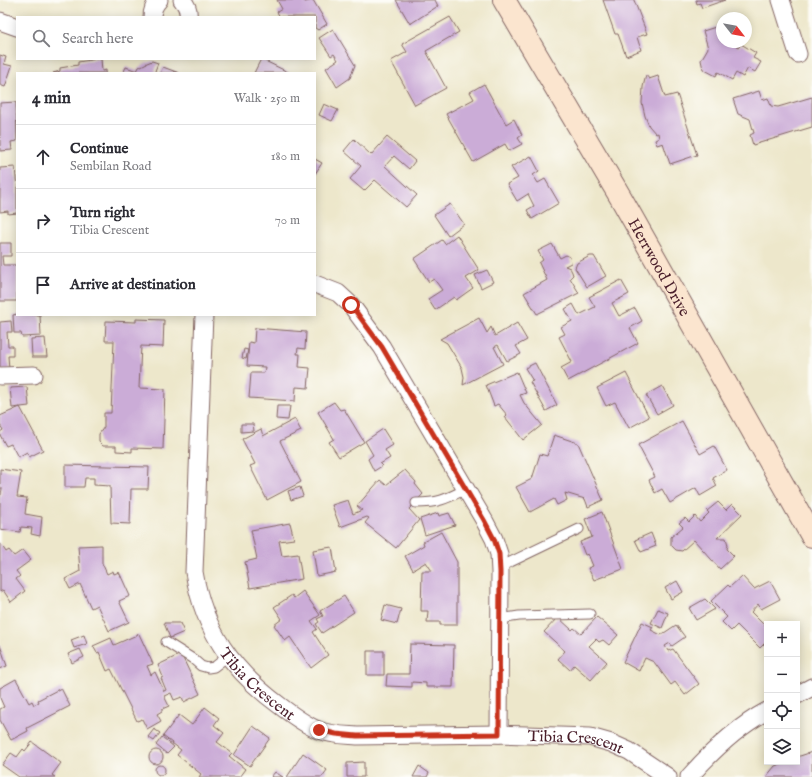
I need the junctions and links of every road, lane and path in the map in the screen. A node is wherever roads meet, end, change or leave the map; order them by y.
1 (159, 0) edge
2 (182, 0) edge
3 (504, 0) edge
4 (781, 0) edge
5 (152, 16) edge
6 (188, 16) edge
7 (0, 21) edge
8 (16, 27) edge
9 (798, 54) dead end
10 (316, 284) edge
11 (204, 316) edge
12 (34, 375) dead end
13 (0, 376) edge
14 (466, 489) junction
15 (416, 503) dead end
16 (579, 529) dead end
17 (812, 536) edge
18 (500, 567) junction
19 (590, 614) dead end
20 (500, 619) junction
21 (166, 642) dead end
22 (228, 656) junction
23 (812, 687) edge
24 (800, 693) edge
25 (764, 713) edge
26 (499, 734) junction
27 (668, 777) edge
28 (689, 777) edge

1 - 5 street
2 - 6 street
3 - 17 street, Herrwood Drive
4 - 9 street
7 - 8 street
10 - 14 street
11 - 22 street, Tibia Crescent
12 - 13 street
14 - 15 lane
14 - 18 street
16 - 18 lane
18 - 20 street
19 - 20 lane
20 - 26 street
21 - 22 lane
22 - 26 street, Tibia Crescent
23 - 24 street
25 - 28 street
26 - 27 street, Tibia Crescent

